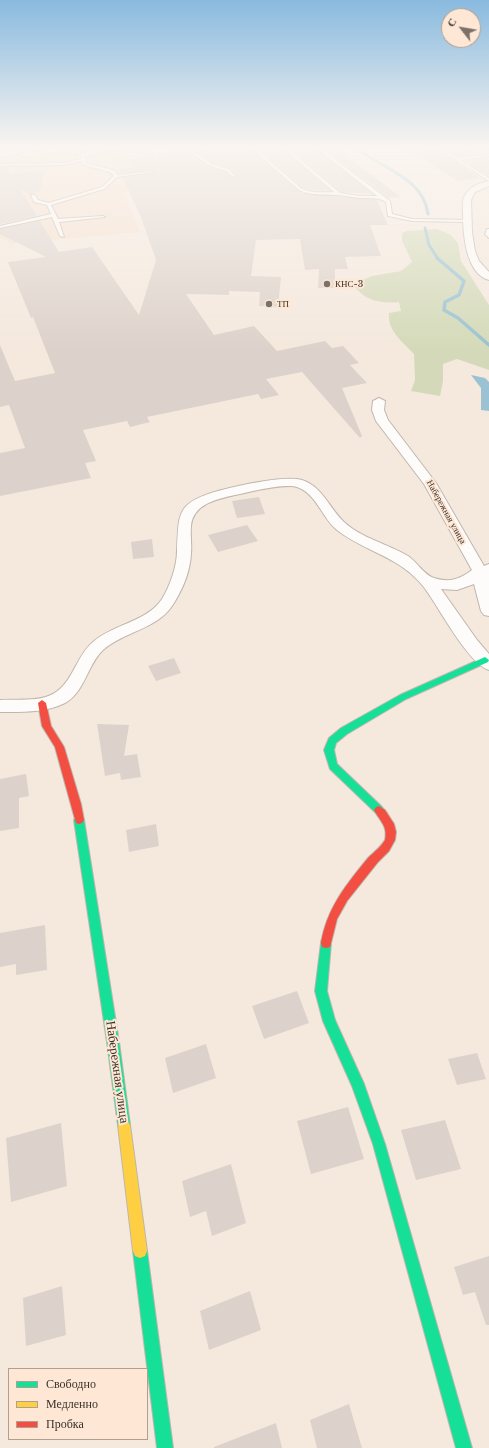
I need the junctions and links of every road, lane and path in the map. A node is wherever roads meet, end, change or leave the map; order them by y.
1 (390, 214) edge
2 (468, 214) edge
3 (53, 215) joint
4 (103, 217) dead end
5 (55, 221) junction
6 (468, 221) junction
7 (0, 227) edge
8 (489, 230) edge
9 (62, 236) dead end
10 (489, 237) edge
11 (489, 277) edge
12 (379, 401) dead end
13 (484, 570) edge
14 (428, 582) junction
15 (489, 611) edge
16 (487, 662) edge
17 (42, 703) junction
18 (0, 706) edge
19 (165, 1448) edge
20 (464, 1448) edge

1 - 6 lane
2 - 6 street
3 - 5 lane
3 - 7 lane
4 - 5 lane
5 - 9 lane
6 - 11 street
8 - 10 lane
12 - 13 street, Набережная улица
13 - 14 street
13 - 15 street, Набережная улица
14 - 16 street
14 - 17 street
16 - 20 street
17 - 18 street
17 - 19 street, Набережная улица

